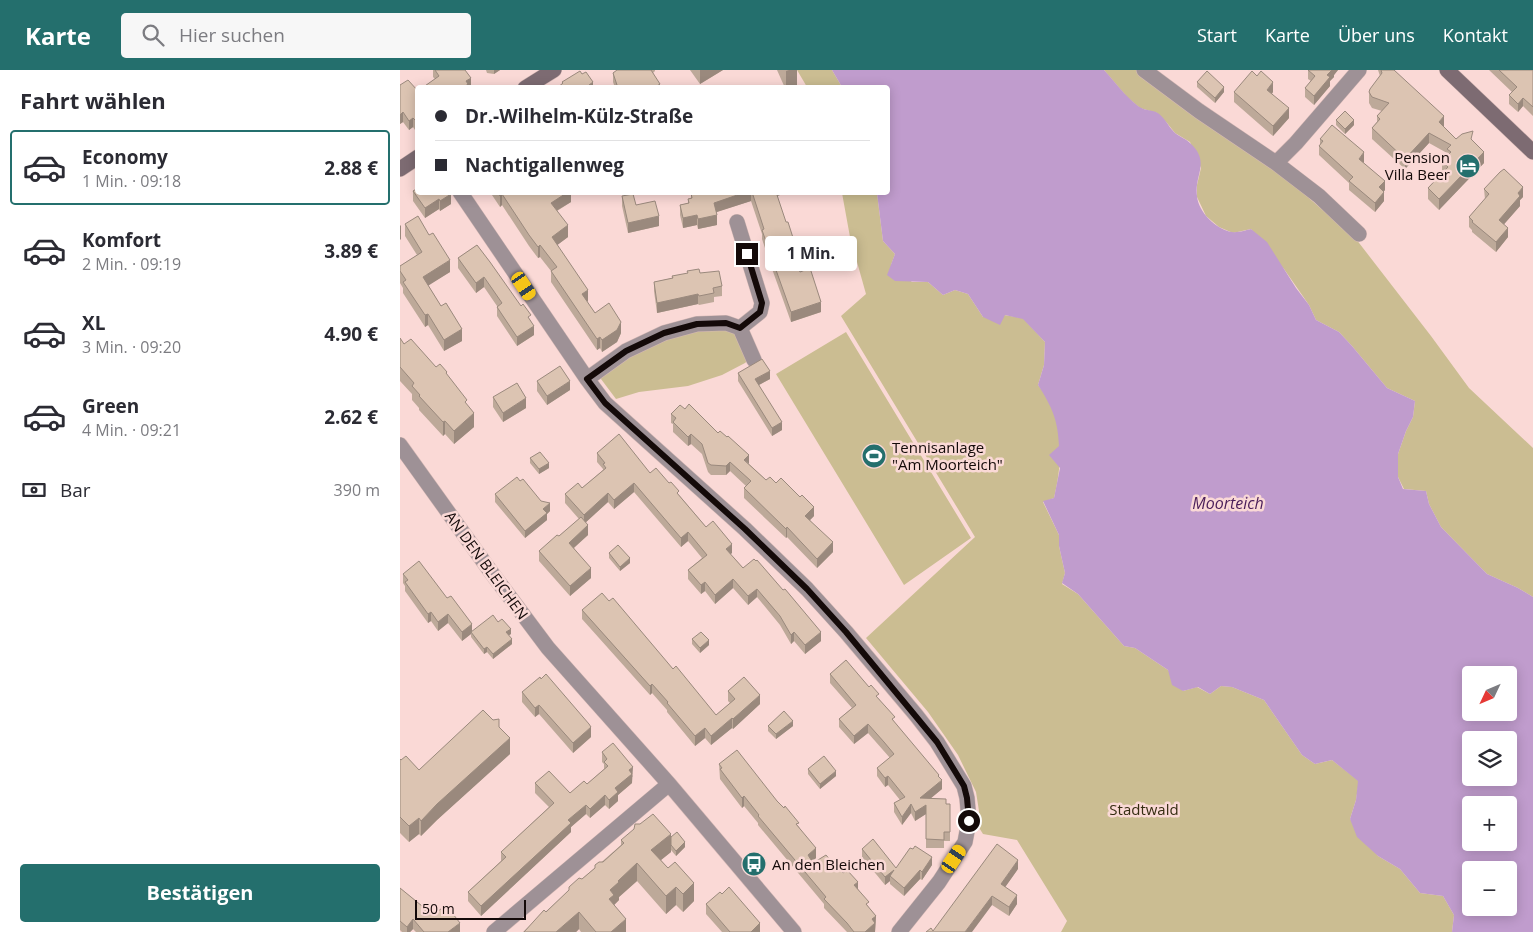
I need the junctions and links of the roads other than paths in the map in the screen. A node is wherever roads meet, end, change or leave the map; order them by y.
1 (554, 70) edge
2 (1144, 70) edge
3 (1359, 70) edge
4 (1447, 70) edge
5 (530, 85) edge
6 (1533, 152) edge
7 (415, 159) edge
8 (1276, 163) junction
9 (400, 168) edge
10 (462, 195) edge
11 (737, 222) dead end
12 (1359, 234) dead end
13 (740, 328) junction
14 (754, 360) dead end
15 (587, 379) junction
16 (400, 445) edge
17 (669, 784) junction
18 (494, 932) edge
19 (794, 932) edge
20 (898, 932) edge

1 - 5 main road
2 - 8 street
3 - 8 street
4 - 6 main road
7 - 9 main road
8 - 12 street
10 - 15 street
11 - 13 street
13 - 14 street
13 - 15 street
15 - 20 street
16 - 17 street, AN DEN BLEICHEN
17 - 18 street
17 - 19 street, AN DEN BLEICHEN

